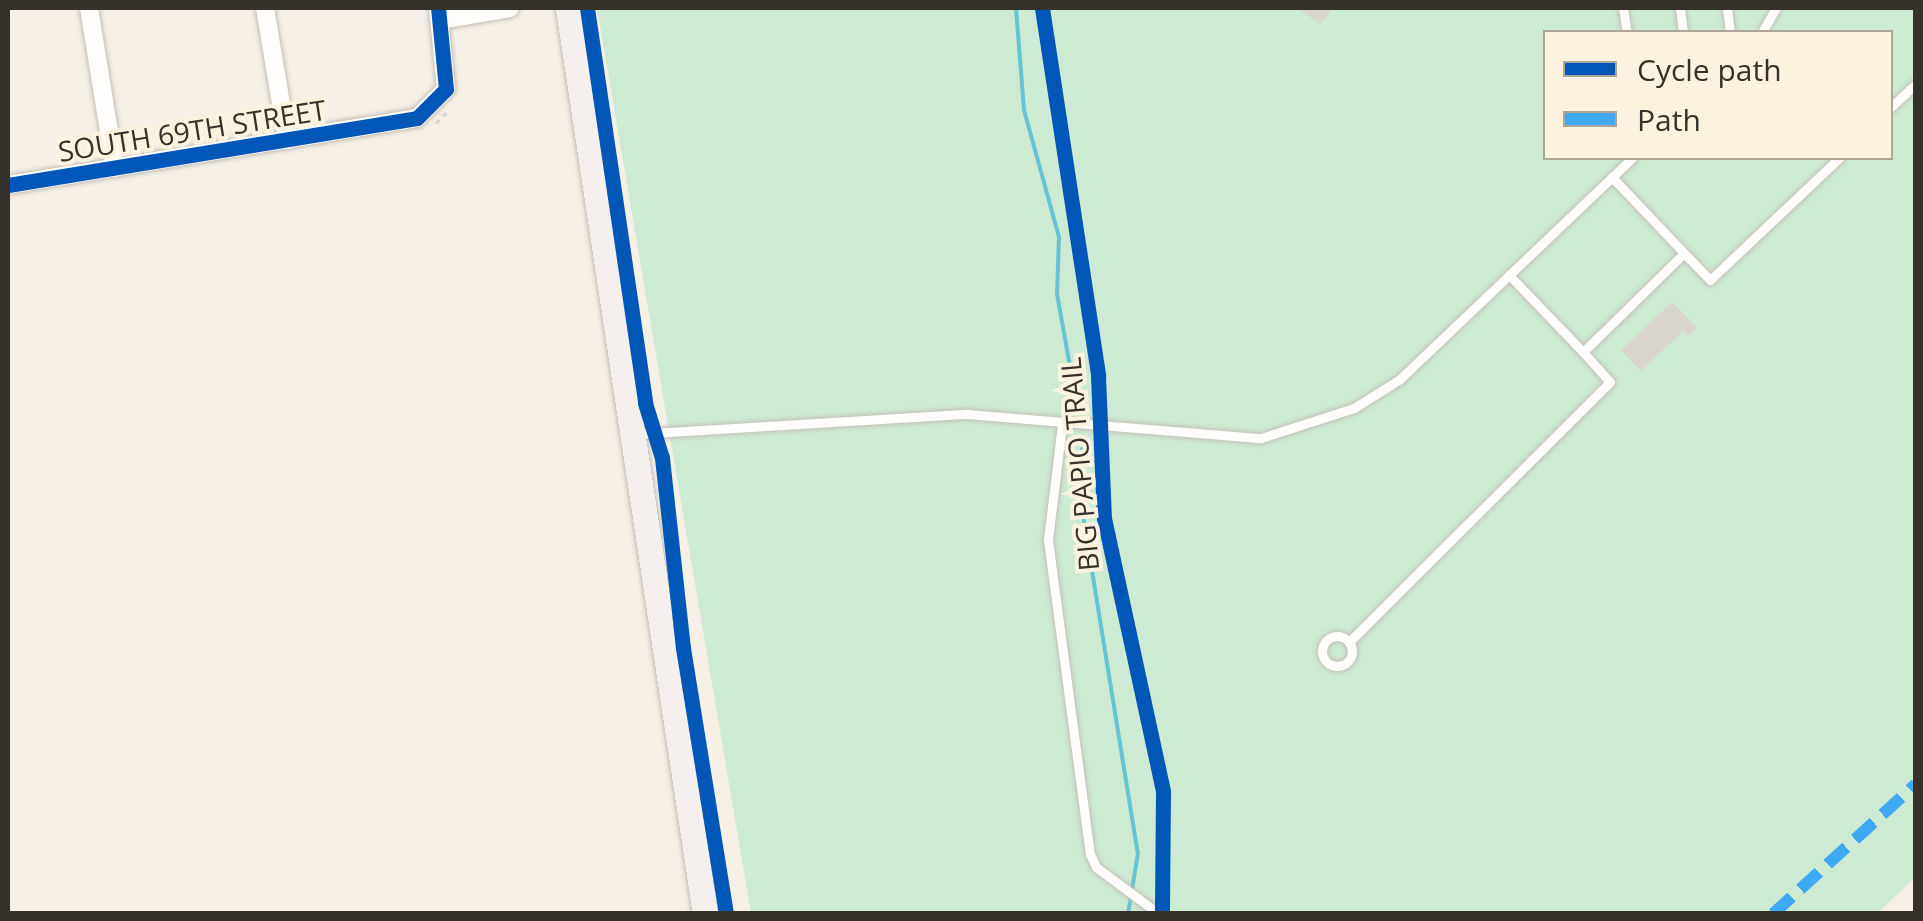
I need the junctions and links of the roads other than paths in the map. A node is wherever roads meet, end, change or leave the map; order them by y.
1 (90, 8) edge
2 (265, 8) edge
3 (510, 8) edge
4 (568, 8) edge
5 (1776, 8) edge
6 (440, 14) edge
7 (1763, 30) edge
8 (1916, 84) edge
9 (1893, 105) edge
10 (287, 140) junction
11 (1630, 160) edge
12 (1836, 160) edge
13 (115, 168) junction
14 (1612, 177) junction
15 (8, 185) edge
16 (1684, 253) junction
17 (1509, 275) junction
18 (1582, 352) junction
19 (1062, 424) junction
20 (633, 434) junction
21 (1348, 642) dead end
22 (706, 914) edge
23 (1159, 914) edge

1 - 13 street
2 - 10 street
3 - 6 street
4 - 20 main road
5 - 7 lane
6 - 10 street, SOUTH 69TH STREET
8 - 9 lane
10 - 13 street, SOUTH 69TH STREET
11 - 14 lane
12 - 16 lane
13 - 15 street, SOUTH 69TH STREET
14 - 16 lane
14 - 17 lane
16 - 18 lane
17 - 18 lane
17 - 19 lane
18 - 21 lane
19 - 20 lane
19 - 23 lane
20 - 22 main road

